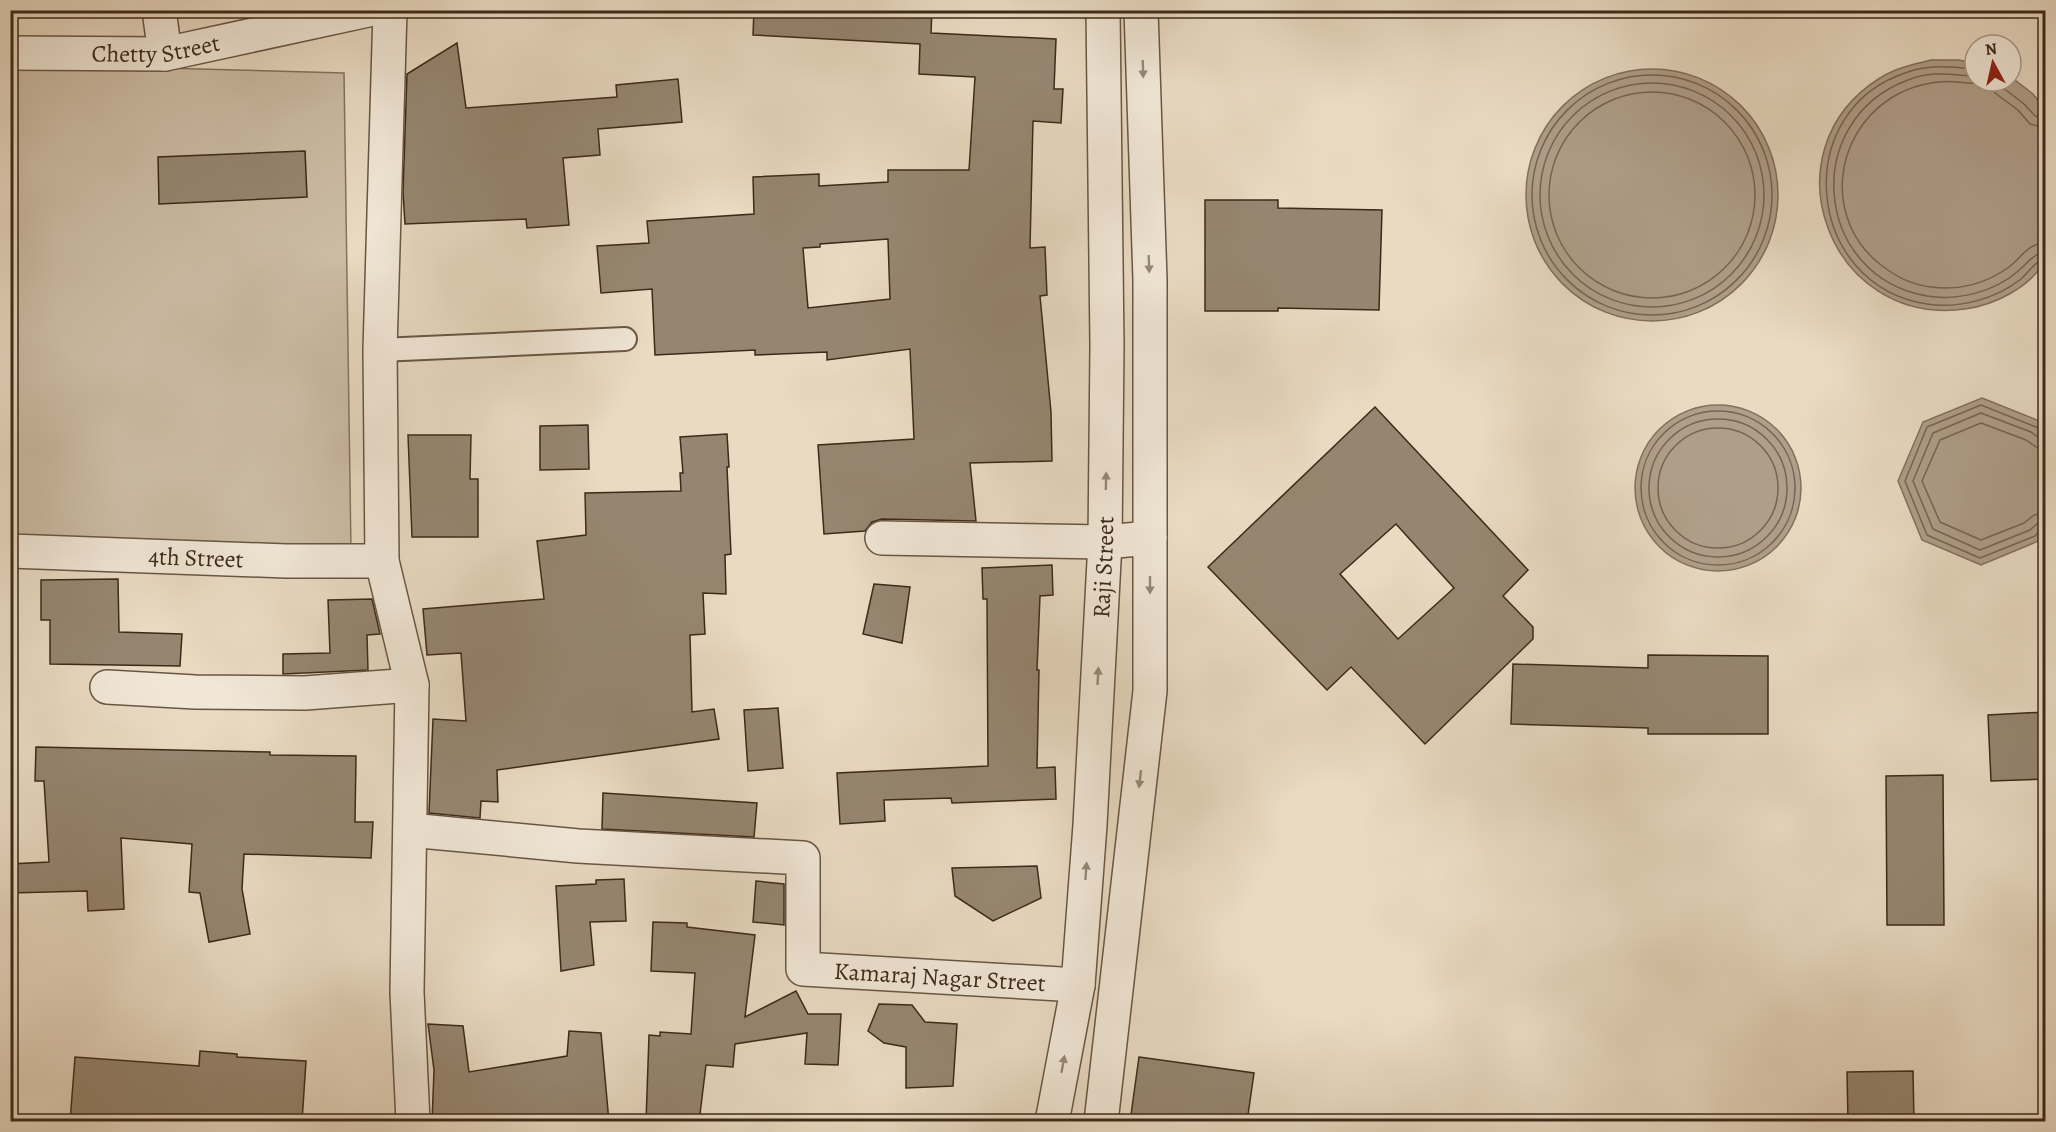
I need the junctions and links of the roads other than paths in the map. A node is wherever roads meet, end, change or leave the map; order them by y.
1 (159, 10) edge
2 (368, 10) edge
3 (390, 10) edge
4 (1103, 10) edge
5 (1141, 10) edge
6 (10, 53) edge
7 (165, 54) junction
8 (625, 339) dead end
9 (380, 350) junction
10 (882, 538) dead end
11 (1150, 538) junction
12 (1105, 542) junction
13 (10, 551) edge
14 (382, 561) junction
15 (412, 685) junction
16 (107, 687) dead end
17 (410, 831) junction
18 (1078, 985) junction
19 (414, 1122) edge
20 (1052, 1122) edge
21 (1101, 1122) edge

1 - 7 street
2 - 7 street, Chetty Street
3 - 9 street
12 -> 4 street, Raji Street
5 -> 11 street, Raji Street
6 - 7 street, Chetty Street
8 - 9 lane
9 - 14 street
10 - 12 street
11 - 12 street
11 -> 21 street, Raji Street
18 -> 12 street, Raji Street
13 - 14 street, 4th Street
14 - 15 street
15 - 16 street
15 - 17 street
17 - 18 street, Kamaraj Nagar Street
17 - 19 street
20 -> 18 street, Raji Street

